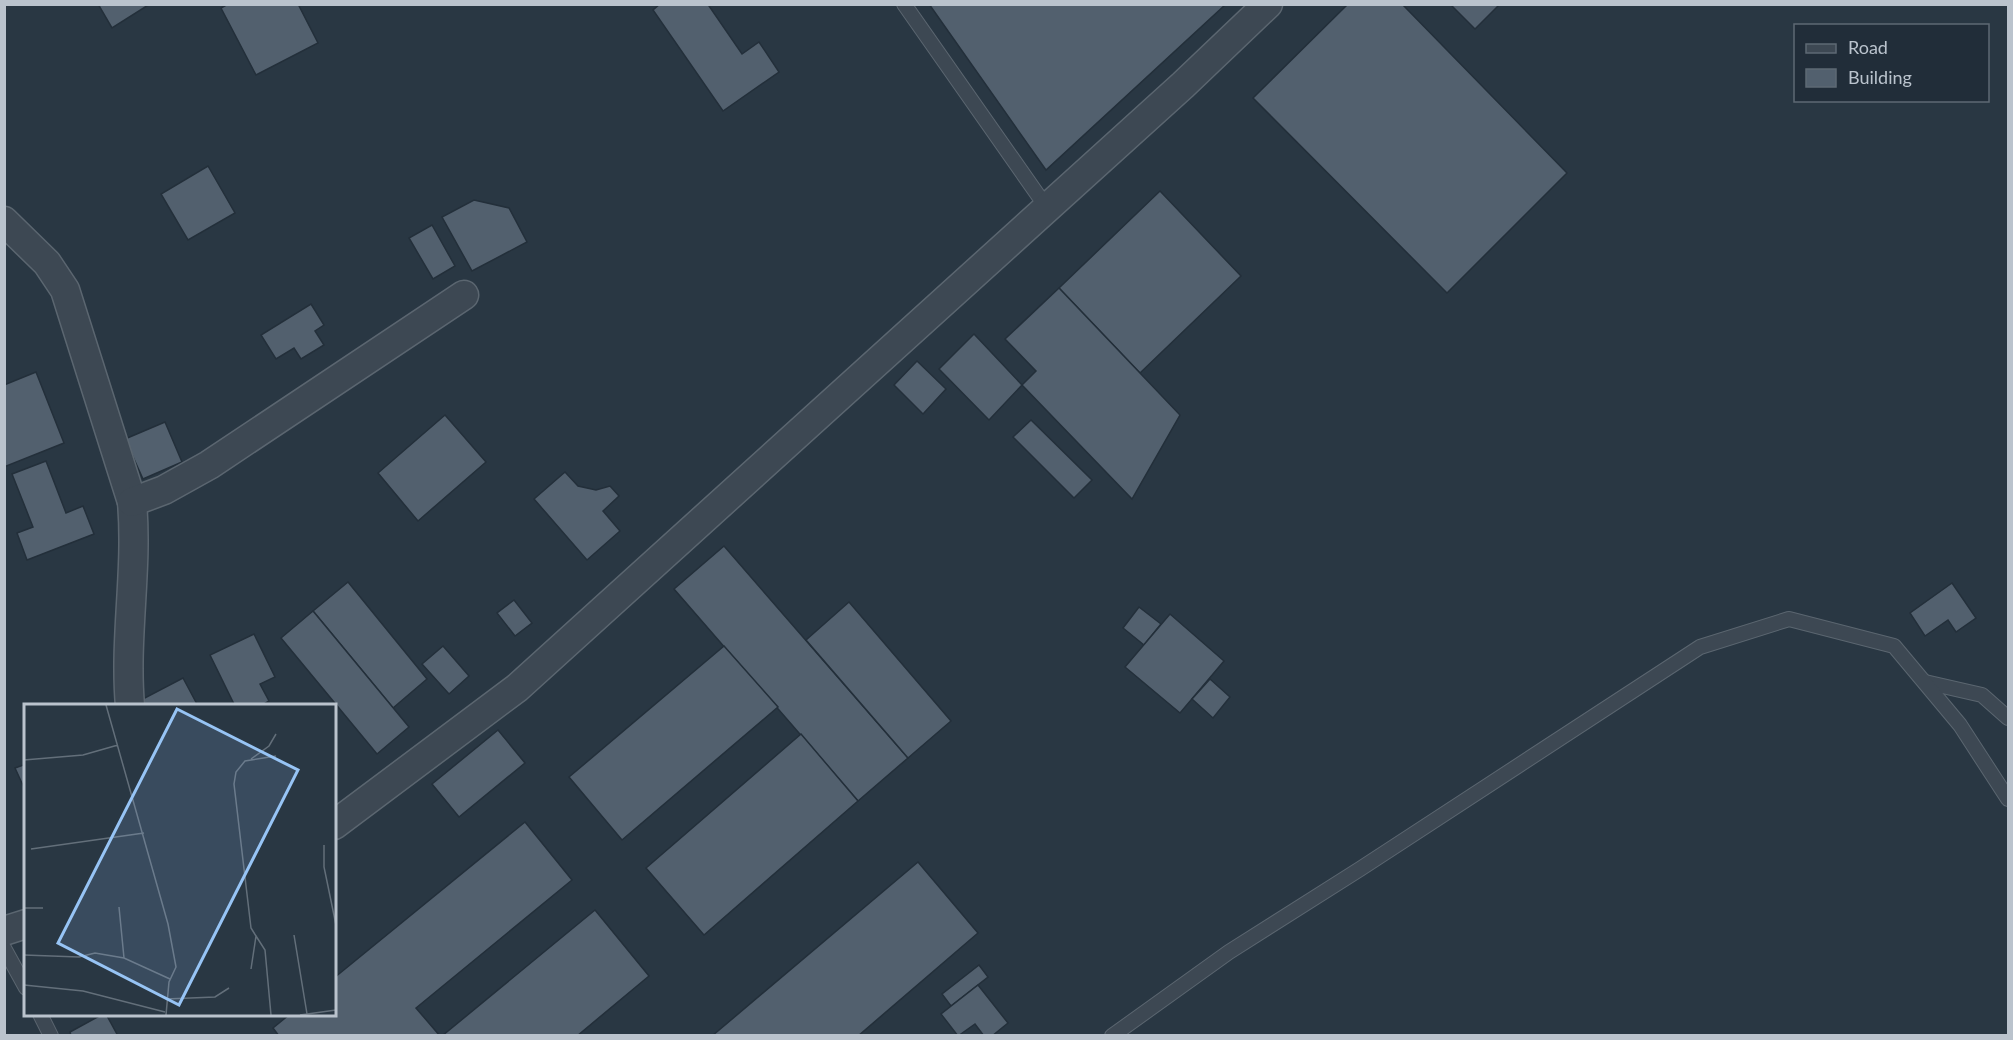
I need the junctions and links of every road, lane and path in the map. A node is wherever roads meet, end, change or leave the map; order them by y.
1 (904, 4) edge
2 (1268, 4) edge
3 (1047, 208) junction
4 (4, 221) edge
5 (464, 295) dead end
6 (132, 502) junction
7 (1924, 682) junction
8 (130, 704) edge
9 (2008, 718) edge
10 (2008, 800) edge
11 (336, 824) edge
12 (24, 925) edge
13 (4, 931) edge
14 (4, 948) edge
15 (24, 984) edge
16 (41, 1016) edge
17 (51, 1035) edge
18 (1112, 1035) edge

1 - 3 lane
2 - 3 street
3 - 11 street
4 - 6 street
5 - 6 street
6 - 8 street
7 - 9 lane
7 - 10 lane
7 - 18 lane
12 - 13 street
14 - 15 lane
16 - 17 lane

